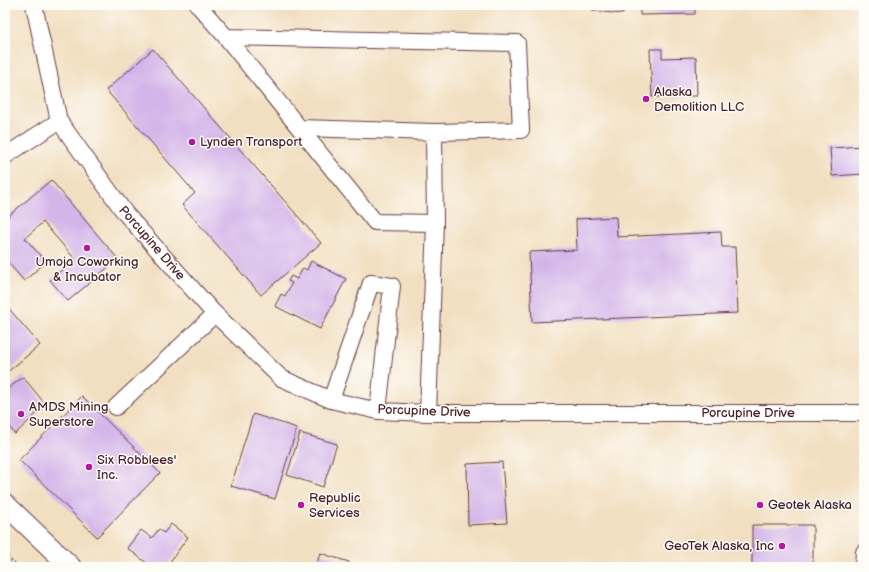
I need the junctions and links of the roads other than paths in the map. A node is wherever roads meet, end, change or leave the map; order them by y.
1 (34, 5) edge
2 (198, 5) edge
3 (226, 37) junction
4 (59, 121) junction
5 (300, 128) junction
6 (434, 132) junction
7 (5, 156) edge
8 (435, 223) junction
9 (215, 314) junction
10 (331, 400) junction
11 (116, 407) dead end
12 (378, 411) junction
13 (864, 413) edge
14 (428, 414) junction
15 (5, 504) edge
16 (864, 552) edge
17 (71, 567) edge
18 (862, 567) edge

1 - 4 street, Porcupine Drive
2 - 3 street
3 - 5 street
3 - 6 street
4 - 7 street
4 - 9 street, Porcupine Drive
5 - 6 street
5 - 8 street
6 - 8 street
8 - 14 street
9 - 10 street, Porcupine Drive
9 - 11 street
10 - 12 street, Porcupine Drive
10 - 12 street
12 - 14 street, Porcupine Drive
13 - 14 street, Porcupine Drive
15 - 17 main road
16 - 18 street

